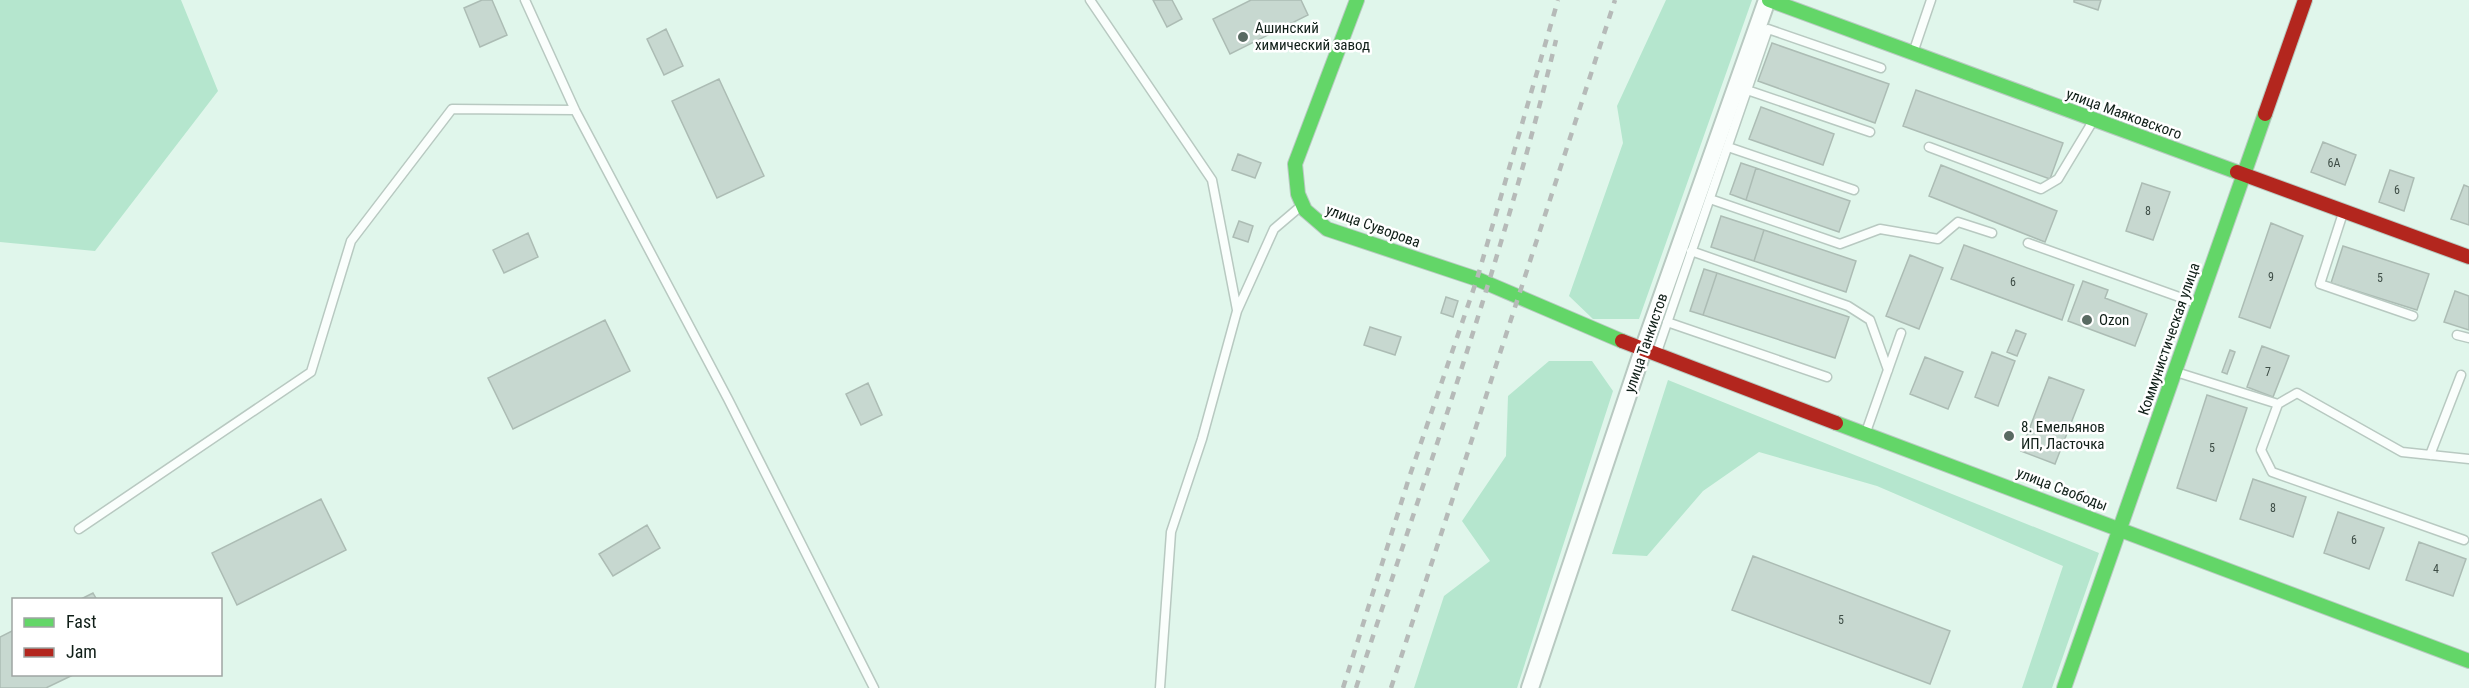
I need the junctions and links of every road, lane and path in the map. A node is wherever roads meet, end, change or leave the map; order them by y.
1 (525, 0) edge
2 (1090, 0) edge
3 (1357, 0) edge
4 (1768, 0) edge
5 (1931, 0) edge
6 (2305, 0) edge
7 (1912, 53) junction
8 (1881, 68) dead end
9 (1747, 90) junction
10 (575, 110) junction
11 (2093, 120) junction
12 (1870, 132) dead end
13 (1728, 147) junction
14 (1929, 147) dead end
15 (2243, 176) junction
16 (1854, 190) dead end
17 (1710, 199) junction
18 (1302, 206) junction
19 (2343, 212) junction
20 (1992, 233) dead end
21 (2028, 243) dead end
22 (1691, 251) junction
23 (2469, 257) edge
24 (2199, 304) junction
25 (1237, 311) junction
26 (2414, 316) dead end
27 (1667, 322) junction
28 (1901, 333) dead end
29 (2457, 335) dead end
30 (2469, 338) edge
31 (1649, 352) junction
32 (1888, 370) junction
33 (2175, 372) junction
34 (2461, 375) dead end
35 (1827, 377) dead end
36 (2278, 404) junction
37 (1865, 433) junction
38 (2430, 455) junction
39 (2469, 459) edge
40 (2121, 528) junction
41 (79, 529) dead end
42 (2464, 540) dead end
43 (2469, 661) edge
44 (874, 688) edge
45 (1160, 688) edge
46 (1530, 688) edge
47 (2064, 688) edge

1 - 10 lane
2 - 25 lane
3 - 18 street
4 - 7 street, улица Маяковского
4 - 31 street, улица Танкистов
5 - 7 lane
6 - 15 street, Коммунистическая улица
7 - 11 street, улица Маяковского
8 - 9 lane
9 - 12 lane
9 - 13 lane
10 - 41 lane
10 - 44 lane
11 - 14 lane
11 - 15 street, улица Маяковского
13 - 16 lane
13 - 17 lane
15 - 19 street, улица Маяковского
15 - 24 street, Коммунистическая улица
17 - 20 lane
17 - 22 lane
18 - 25 lane
18 - 31 street, улица Суворова
19 - 23 street, улица Маяковского
19 - 26 lane
21 - 24 lane
22 - 27 lane
22 - 32 lane
24 - 33 street, Коммунистическая улица
25 - 45 lane
27 - 31 lane
27 - 35 lane
28 - 32 lane
29 - 30 lane
31 - 37 street, улица Свободы
31 - 46 street, улица Танкистов
32 - 37 lane
33 - 36 lane
33 - 40 street, Коммунистическая улица
34 - 38 lane
36 - 38 lane
36 - 42 lane
37 - 40 street, улица Свободы
38 - 39 lane
40 - 43 street, улица Свободы
40 - 47 street, Коммунистическая улица

